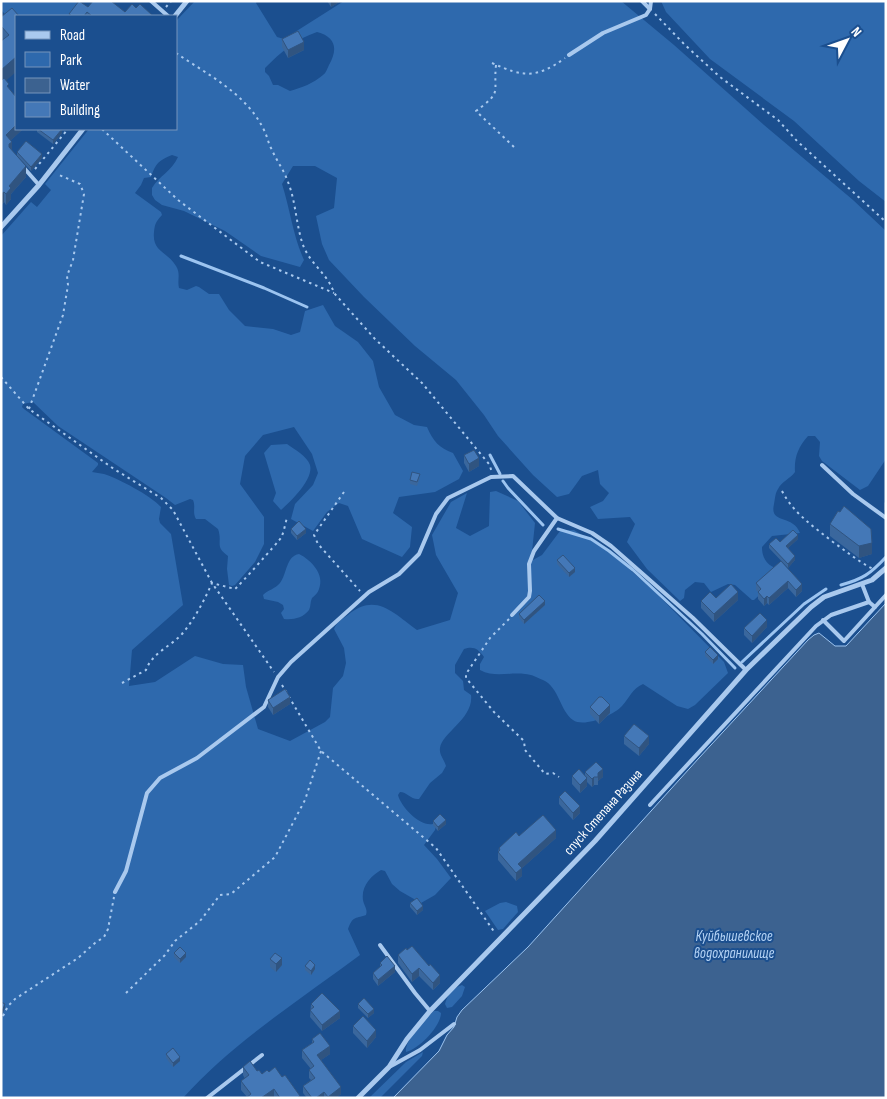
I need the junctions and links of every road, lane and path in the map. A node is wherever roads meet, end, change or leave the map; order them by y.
1 (151, 1) edge
2 (187, 1) edge
3 (642, 1) edge
4 (651, 1) edge
5 (650, 9) junction
6 (167, 15) edge
7 (176, 15) edge
8 (178, 54) edge
9 (569, 55) joint
10 (492, 63) dead end
11 (496, 65) junction
12 (67, 130) edge
13 (83, 130) edge
14 (103, 130) edge
15 (515, 148) dead end
16 (18, 162) edge
17 (35, 169) dead end
18 (51, 170) junction
19 (39, 185) junction
20 (886, 222) edge
21 (1, 227) edge
22 (334, 292) junction
23 (1, 377) edge
24 (29, 409) junction
25 (822, 464) dead end
26 (494, 476) junction
27 (782, 490) dead end
28 (344, 492) dead end
29 (287, 518) dead end
30 (557, 518) junction
31 (886, 518) edge
32 (886, 568) edge
33 (881, 574) junction
34 (212, 584) junction
35 (862, 584) junction
36 (886, 594) edge
37 (364, 597) junction
38 (869, 602) junction
39 (875, 607) junction
40 (512, 615) joint
41 (823, 620) junction
42 (746, 670) junction
43 (278, 677) junction
44 (122, 683) dead end
45 (321, 751) junction
46 (558, 777) dead end
47 (650, 805) dead end
48 (115, 892) joint
49 (500, 940) junction
50 (380, 945) dead end
51 (126, 993) dead end
52 (430, 1011) junction
53 (3, 1016) dead end
54 (454, 1024) dead end
55 (262, 1055) dead end
56 (389, 1067) junction
57 (207, 1098) edge
58 (358, 1098) edge

1 - 6 lane
2 - 7 street
3 - 5 lane
4 - 5 lane
5 - 9 lane
5 - 20 path
8 - 22 path
9 - 11 path
10 - 11 path
11 - 15 path
12 - 17 path
13 - 18 street
14 - 22 path
16 - 19 lane
18 - 19 street
18 - 24 path
19 - 21 street
22 - 26 path
23 - 24 path
24 - 34 path
25 - 31 lane
26 - 30 lane
26 - 37 lane
27 - 33 path
28 - 37 path
29 - 34 path
30 - 40 lane
30 - 42 lane
32 - 33 street, спуск Степана Разина
33 - 35 street, спуск Степана Разина
34 - 43 path
34 - 44 path
35 - 38 lane
35 - 42 street, спуск Степана Разина
36 - 39 lane
37 - 43 lane
38 - 39 lane
38 - 41 lane
39 - 41 lane
40 - 46 path
41 - 47 lane
42 - 49 street, спуск Степана Разина
43 - 45 path
43 - 48 lane
45 - 49 path
45 - 51 path
48 - 53 path
49 - 52 street, спуск Степана Разина
50 - 52 lane
52 - 56 street, спуск Степана Разина
54 - 56 lane
55 - 57 lane
56 - 58 street, спуск Степана Разина

